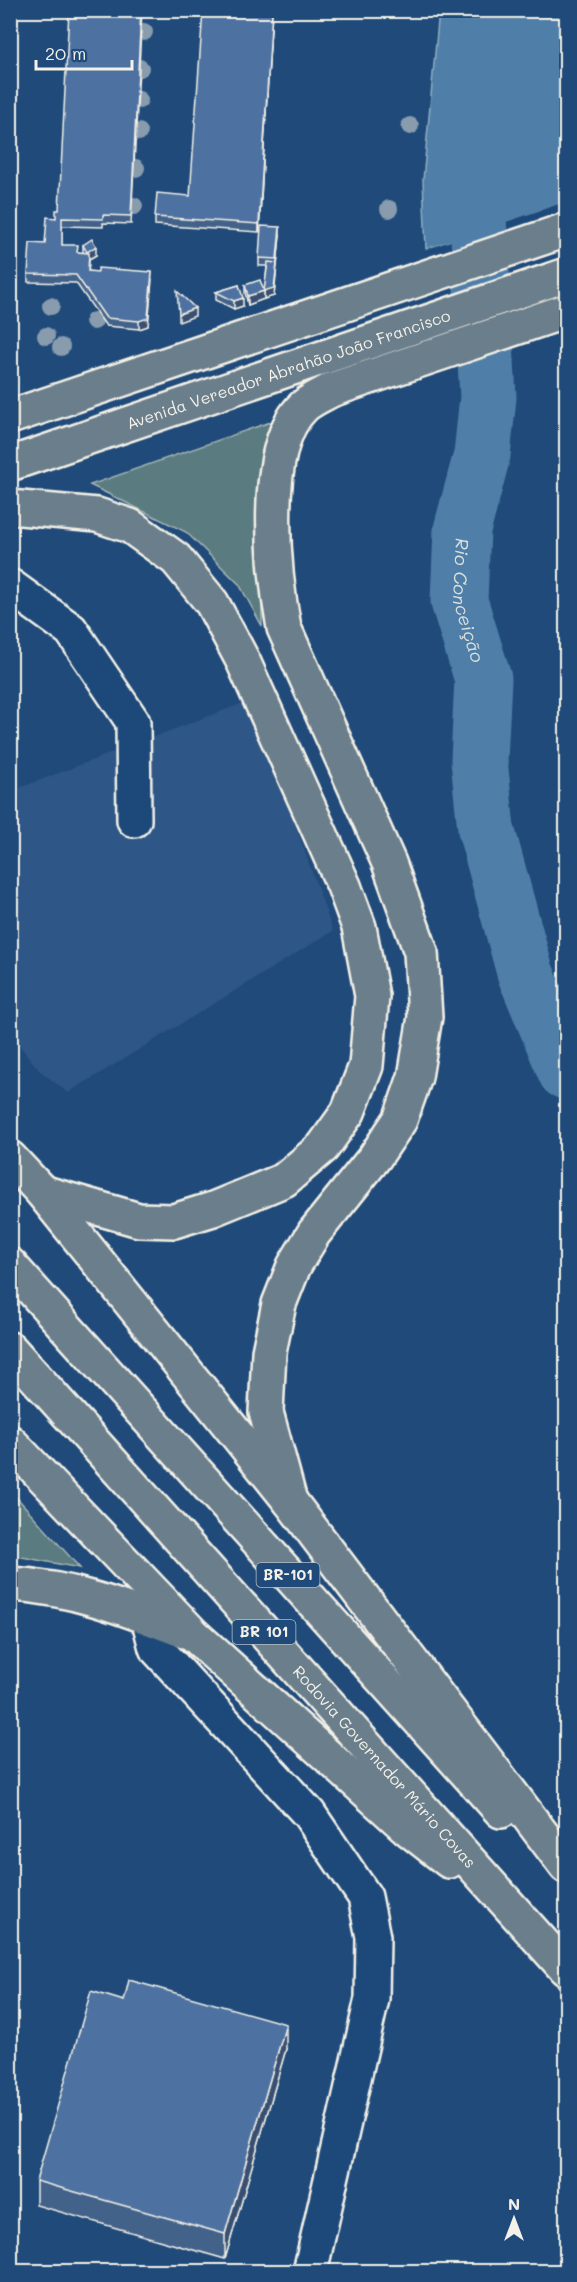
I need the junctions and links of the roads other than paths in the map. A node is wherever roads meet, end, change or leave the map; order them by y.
1 (567, 230) edge
2 (567, 275) edge
3 (567, 311) edge
4 (10, 417) edge
5 (10, 464) edge
6 (10, 507) edge
7 (10, 586) edge
8 (135, 820) dead end
9 (10, 1158) edge
10 (42, 1192) junction
11 (10, 1265) edge
12 (10, 1349) edge
13 (10, 1442) edge
14 (290, 1501) junction
15 (10, 1584) edge
16 (148, 1617) junction
17 (193, 1634) junction
18 (567, 1866) edge
19 (567, 1884) edge
20 (518, 1915) junction
21 (567, 1969) edge
22 (310, 2271) edge

1 - 4 main road
2 - 5 main road, Avenida Vereador Abrahão João Francisco
3 - 14 main road
6 - 10 main road
7 - 8 lane
9 - 10 main road
10 - 14 main road
11 - 19 main road, BR-101
12 - 20 main road, Rodovia Governador Mário Covas / BR 101
13 - 17 main road
14 - 18 main road
15 - 16 main road
16 - 17 main road
16 - 22 lane
17 - 20 main road
20 - 21 main road, Rodovia Governador Mário Covas

